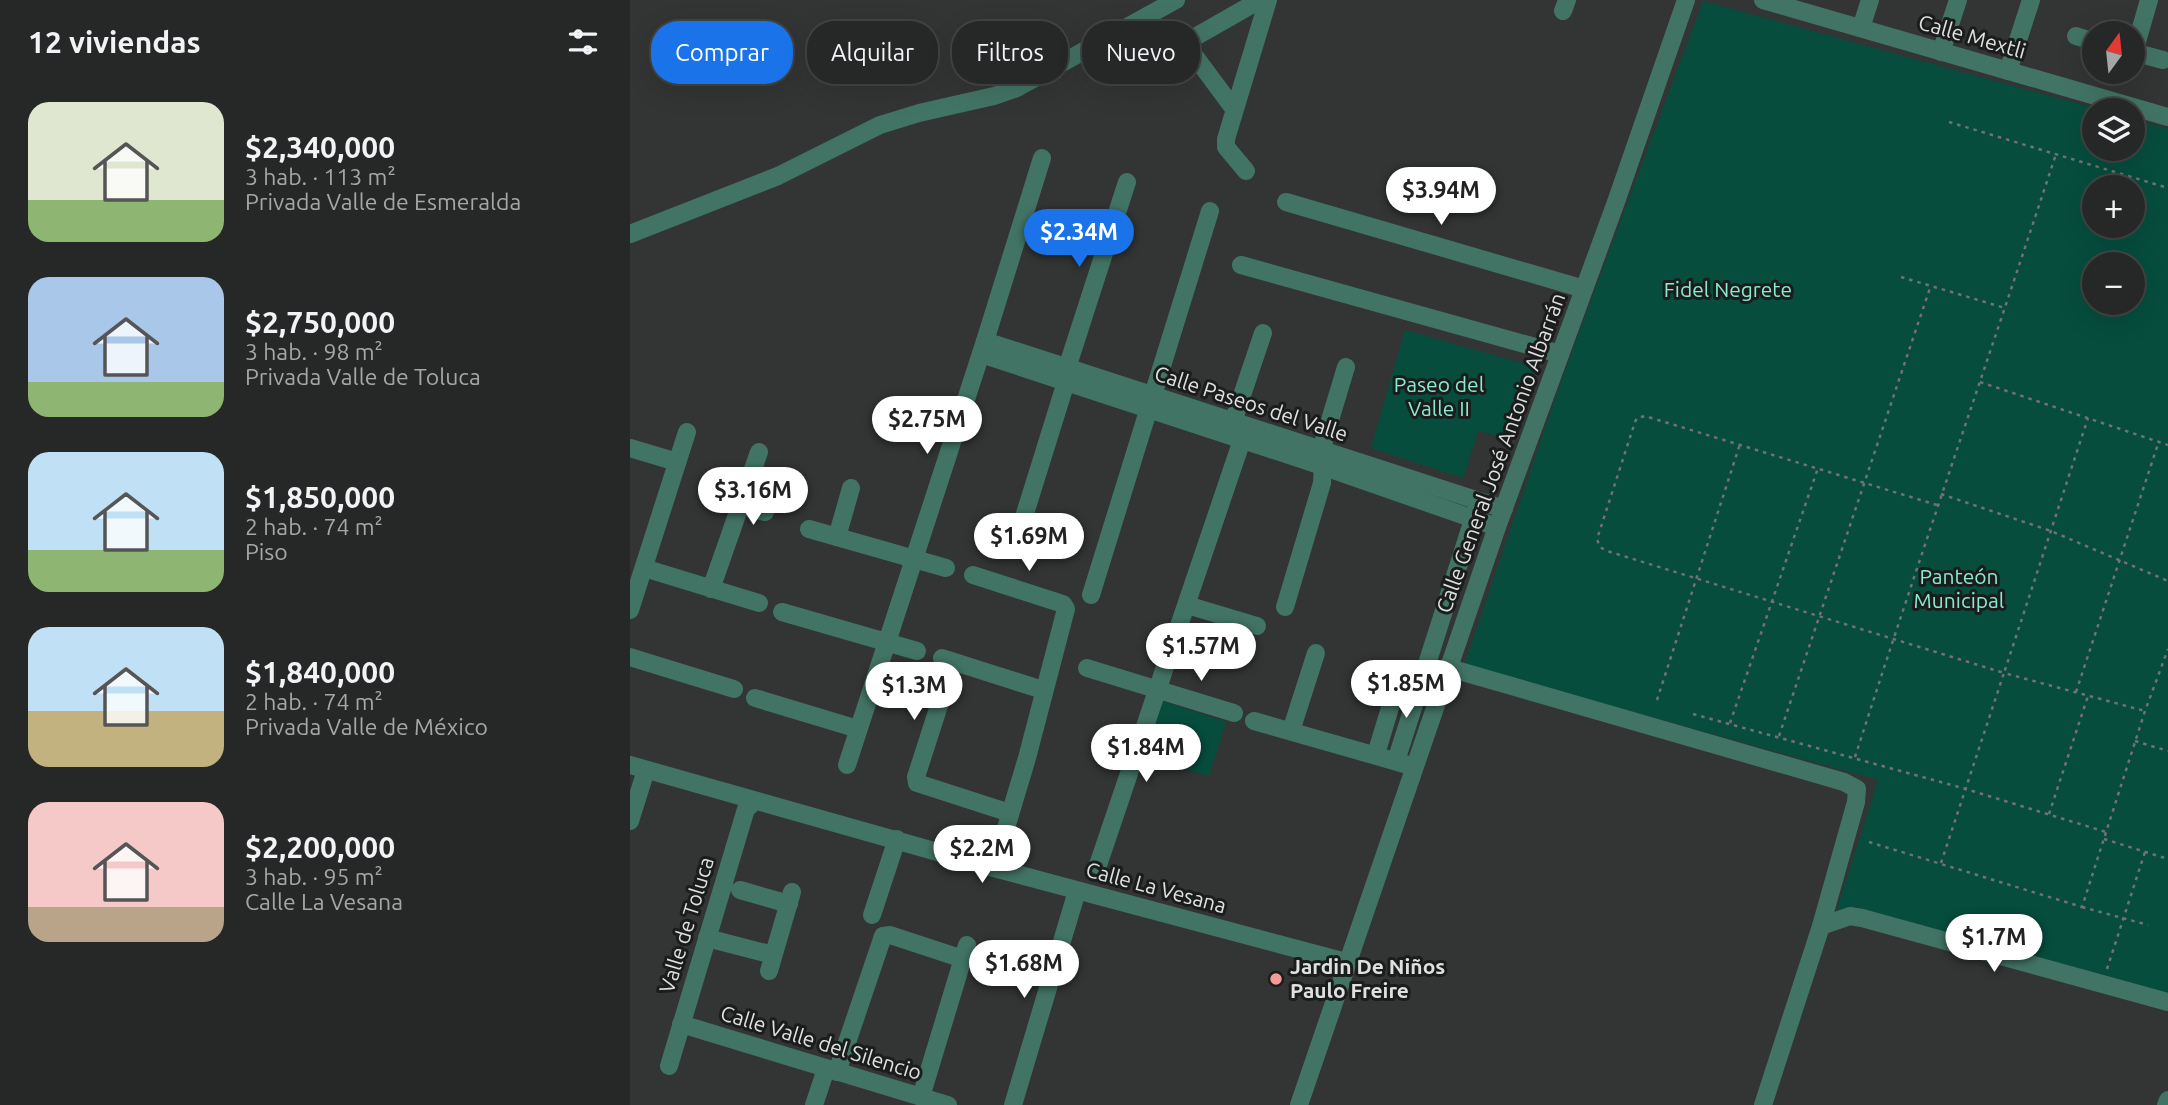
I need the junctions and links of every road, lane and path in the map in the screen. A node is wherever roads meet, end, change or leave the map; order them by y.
1 (1176, 0) edge
2 (1260, 0) edge
3 (1268, 0) edge
4 (1686, 0) edge
5 (1870, 0) edge
6 (1958, 0) edge
7 (2031, 0) edge
8 (2149, 0) edge
9 (1773, 1) edge
10 (2143, 21) edge
11 (1861, 28) junction
12 (1200, 34) edge
13 (2076, 36) dead end
14 (2082, 38) edge
15 (1941, 52) junction
16 (2146, 55) edge
17 (2162, 60) dead end
18 (1200, 63) edge
19 (2008, 71) junction
20 (1234, 108) junction
21 (2168, 117) edge
22 (1949, 122) dead end
23 (2056, 154) junction
24 (1042, 158) dead end
25 (1246, 171) dead end
26 (1127, 182) dead end
27 (2168, 188) edge
28 (1286, 202) dead end
29 (1210, 211) dead end
30 (630, 234) edge
31 (1241, 265) dead end
32 (1901, 277) dead end
33 (1931, 285) junction
34 (1584, 289) junction
35 (2006, 308) junction
36 (1263, 333) dead end
37 (983, 347) junction
38 (1560, 354) junction
39 (1346, 367) dead end
40 (1067, 375) junction
41 (1980, 382) junction
42 (1150, 403) junction
43 (2088, 418) junction
44 (1233, 422) junction
45 (687, 432) dead end
46 (1242, 440) junction
47 (2159, 441) junction
48 (1740, 444) junction
49 (2168, 445) edge
50 (630, 449) edge
51 (759, 452) dead end
52 (1324, 459) junction
53 (677, 462) junction
54 (1818, 468) junction
55 (1865, 483) junction
56 (851, 488) dead end
57 (1941, 494) junction
58 (1479, 500) junction
59 (740, 505) junction
60 (1937, 505) junction
61 (1504, 509) junction
62 (765, 512) dead end
63 (1473, 519) junction
64 (1023, 520) dead end
65 (1497, 527) junction
66 (809, 528) dead end
67 (2051, 531) junction
68 (836, 537) junction
69 (914, 558) junction
70 (2121, 561) junction
71 (643, 568) junction
72 (946, 568) dead end
73 (973, 575) dead end
74 (1697, 579) junction
75 (2168, 581) edge
76 (711, 589) junction
77 (1091, 595) dead end
78 (1770, 602) junction
79 (759, 603) dead end
80 (1187, 605) junction
81 (1285, 607) dead end
82 (630, 610) edge
83 (782, 612) dead end
84 (1819, 617) junction
85 (1256, 626) dead end
86 (1893, 640) junction
87 (885, 643) junction
88 (2168, 649) edge
89 (917, 651) dead end
90 (1316, 653) dead end
91 (630, 657) edge
92 (1087, 668) dead end
93 (1449, 668) junction
94 (2004, 673) junction
95 (1400, 674) dead end
96 (734, 689) dead end
97 (1043, 690) junction
98 (1158, 690) junction
99 (2076, 692) junction
100 (2088, 696) junction
101 (755, 698) dead end
102 (1657, 700) dead end
103 (2145, 711) junction
104 (1234, 713) dead end
105 (1693, 714) dead end
106 (1254, 721) dead end
107 (1730, 723) junction
108 (858, 729) junction
109 (1291, 732) junction
110 (1779, 736) junction
111 (2136, 741) junction
112 (2168, 751) edge
113 (1376, 754) junction
114 (1855, 757) junction
115 (1396, 761) junction
116 (847, 765) dead end
117 (638, 767) edge
118 (1414, 767) junction
119 (1966, 789) junction
120 (755, 801) junction
121 (1010, 813) junction
122 (2049, 814) junction
123 (630, 821) edge
124 (2106, 832) junction
125 (897, 839) junction
126 (2104, 839) junction
127 (1869, 842) dead end
128 (2145, 852) junction
129 (2168, 859) edge
130 (1941, 863) junction
131 (1098, 865) dead end
132 (994, 869) junction
133 (740, 890) dead end
134 (1077, 891) junction
135 (2082, 907) junction
136 (872, 915) dead end
137 (2123, 918) junction
138 (2148, 925) dead end
139 (1821, 926) junction
140 (707, 938) junction
141 (1346, 962) junction
142 (2107, 969) dead end
143 (2168, 1002) edge
144 (681, 1024) junction
145 (669, 1066) dead end
146 (832, 1071) junction
147 (921, 1097) junction
148 (2168, 1100) edge
149 (814, 1105) edge
150 (948, 1105) edge
151 (1013, 1105) edge
152 (1299, 1105) edge
153 (1763, 1105) edge
154 (2166, 1105) edge

1 - 30 street
2 - 12 street
3 - 20 street
4 - 34 street, Calle General José Antonio Albarrán
5 - 11 street
6 - 15 street
7 - 19 street
8 - 10 street
9 - 11 street, Calle Mextli
11 - 15 street, Calle Mextli
13 - 14 street
15 - 19 street, Calle Mextli
16 - 17 street
18 - 20 street
19 - 21 street, Calle Mextli
20 - 25 street
22 - 23 path
23 - 27 path
23 - 35 path
24 - 37 street
26 - 40 street
28 - 34 street
29 - 42 street
31 - 38 street
32 - 33 path
33 - 35 path
33 - 55 path
34 - 38 street, Calle General José Antonio Albarrán
35 - 41 path
36 - 44 street
37 - 40 street, Calle Paseos del Valle
37 - 69 street
38 - 61 street, Calle General José Antonio Albarrán
39 - 52 street
40 - 42 street, Calle Paseos del Valle
40 - 64 street
41 - 43 path
41 - 57 path
42 - 44 street, Calle Paseos del Valle
42 - 46 street, Calle Paseos del Valle
42 - 77 street
43 - 47 path
43 - 67 path
44 - 52 street, Calle Paseos del Valle
45 - 53 street
46 - 52 street, Calle Paseos del Valle
46 - 80 street
47 - 49 path
47 - 70 path
48 - 54 path
48 - 74 path
48 - 74 path
50 - 53 street
51 - 59 street
52 - 58 street, Calle Paseos del Valle
52 - 63 street, Calle Paseos del Valle
52 - 81 street
53 - 71 street
54 - 55 path
54 - 78 path
55 - 60 path
55 - 84 path
56 - 68 street
57 - 60 path
57 - 67 path
58 - 61 street, Calle Paseos del Valle
58 - 63 street
59 - 62 street
59 - 76 street
60 - 86 path
61 - 65 street, Calle General José Antonio Albarrán
63 - 65 street, Calle Paseos del Valle
63 - 115 street
65 - 93 street, Calle General José Antonio Albarrán
66 - 68 street
67 - 70 path
67 - 94 path
68 - 69 street
69 - 72 street
69 - 87 street
70 - 75 path
70 - 99 path
71 - 76 street
71 - 82 street
73 - 97 street
74 - 78 path
74 - 102 path
76 - 79 street
78 - 84 path
78 - 107 path
80 - 85 street
80 - 98 street
83 - 87 street
84 - 86 path
84 - 110 path
86 - 94 path
86 - 114 path
87 - 89 street
87 - 108 street
88 - 103 path
90 - 109 street
91 - 96 street
92 - 98 street
93 - 118 street, Calle General José Antonio Albarrán
93 - 139 street
94 - 99 path
94 - 119 path
95 - 113 street
97 - 121 street
97 - 121 street
98 - 104 street
98 - 131 street
99 - 100 path
100 - 103 path
100 - 122 path
101 - 108 street
103 - 111 path
105 - 107 path
106 - 109 street
107 - 110 path
108 - 116 street
109 - 113 street
110 - 114 path
111 - 112 path
111 - 124 path
113 - 115 street
114 - 119 path
115 - 118 street
117 - 120 street, Calle La Vesana
117 - 123 street
118 - 141 street, Calle General José Antonio Albarrán
119 - 122 path
119 - 130 path
120 - 125 street, Calle La Vesana
120 - 140 street, Valle de Toluca
121 - 132 street
122 - 124 path
124 - 126 path
125 - 132 street, Calle La Vesana
125 - 136 street
126 - 128 path
126 - 135 path
127 - 130 path
128 - 129 path
128 - 137 path
130 - 135 path
132 - 134 street, Calle La Vesana
133 - 140 street
134 - 141 street, Calle La Vesana
134 - 151 street
135 - 137 path
137 - 138 path
137 - 142 path
139 - 143 street
139 - 153 street
140 - 144 street, Valle de Toluca
141 - 152 street, Calle General José Antonio Albarrán
144 - 145 street, Valle de Toluca
144 - 146 street, Calle Valle del Silencio
146 - 147 street, Calle Valle del Silencio
146 - 147 street
146 - 149 street
147 - 150 street, Calle Valle del Silencio
148 - 154 street

